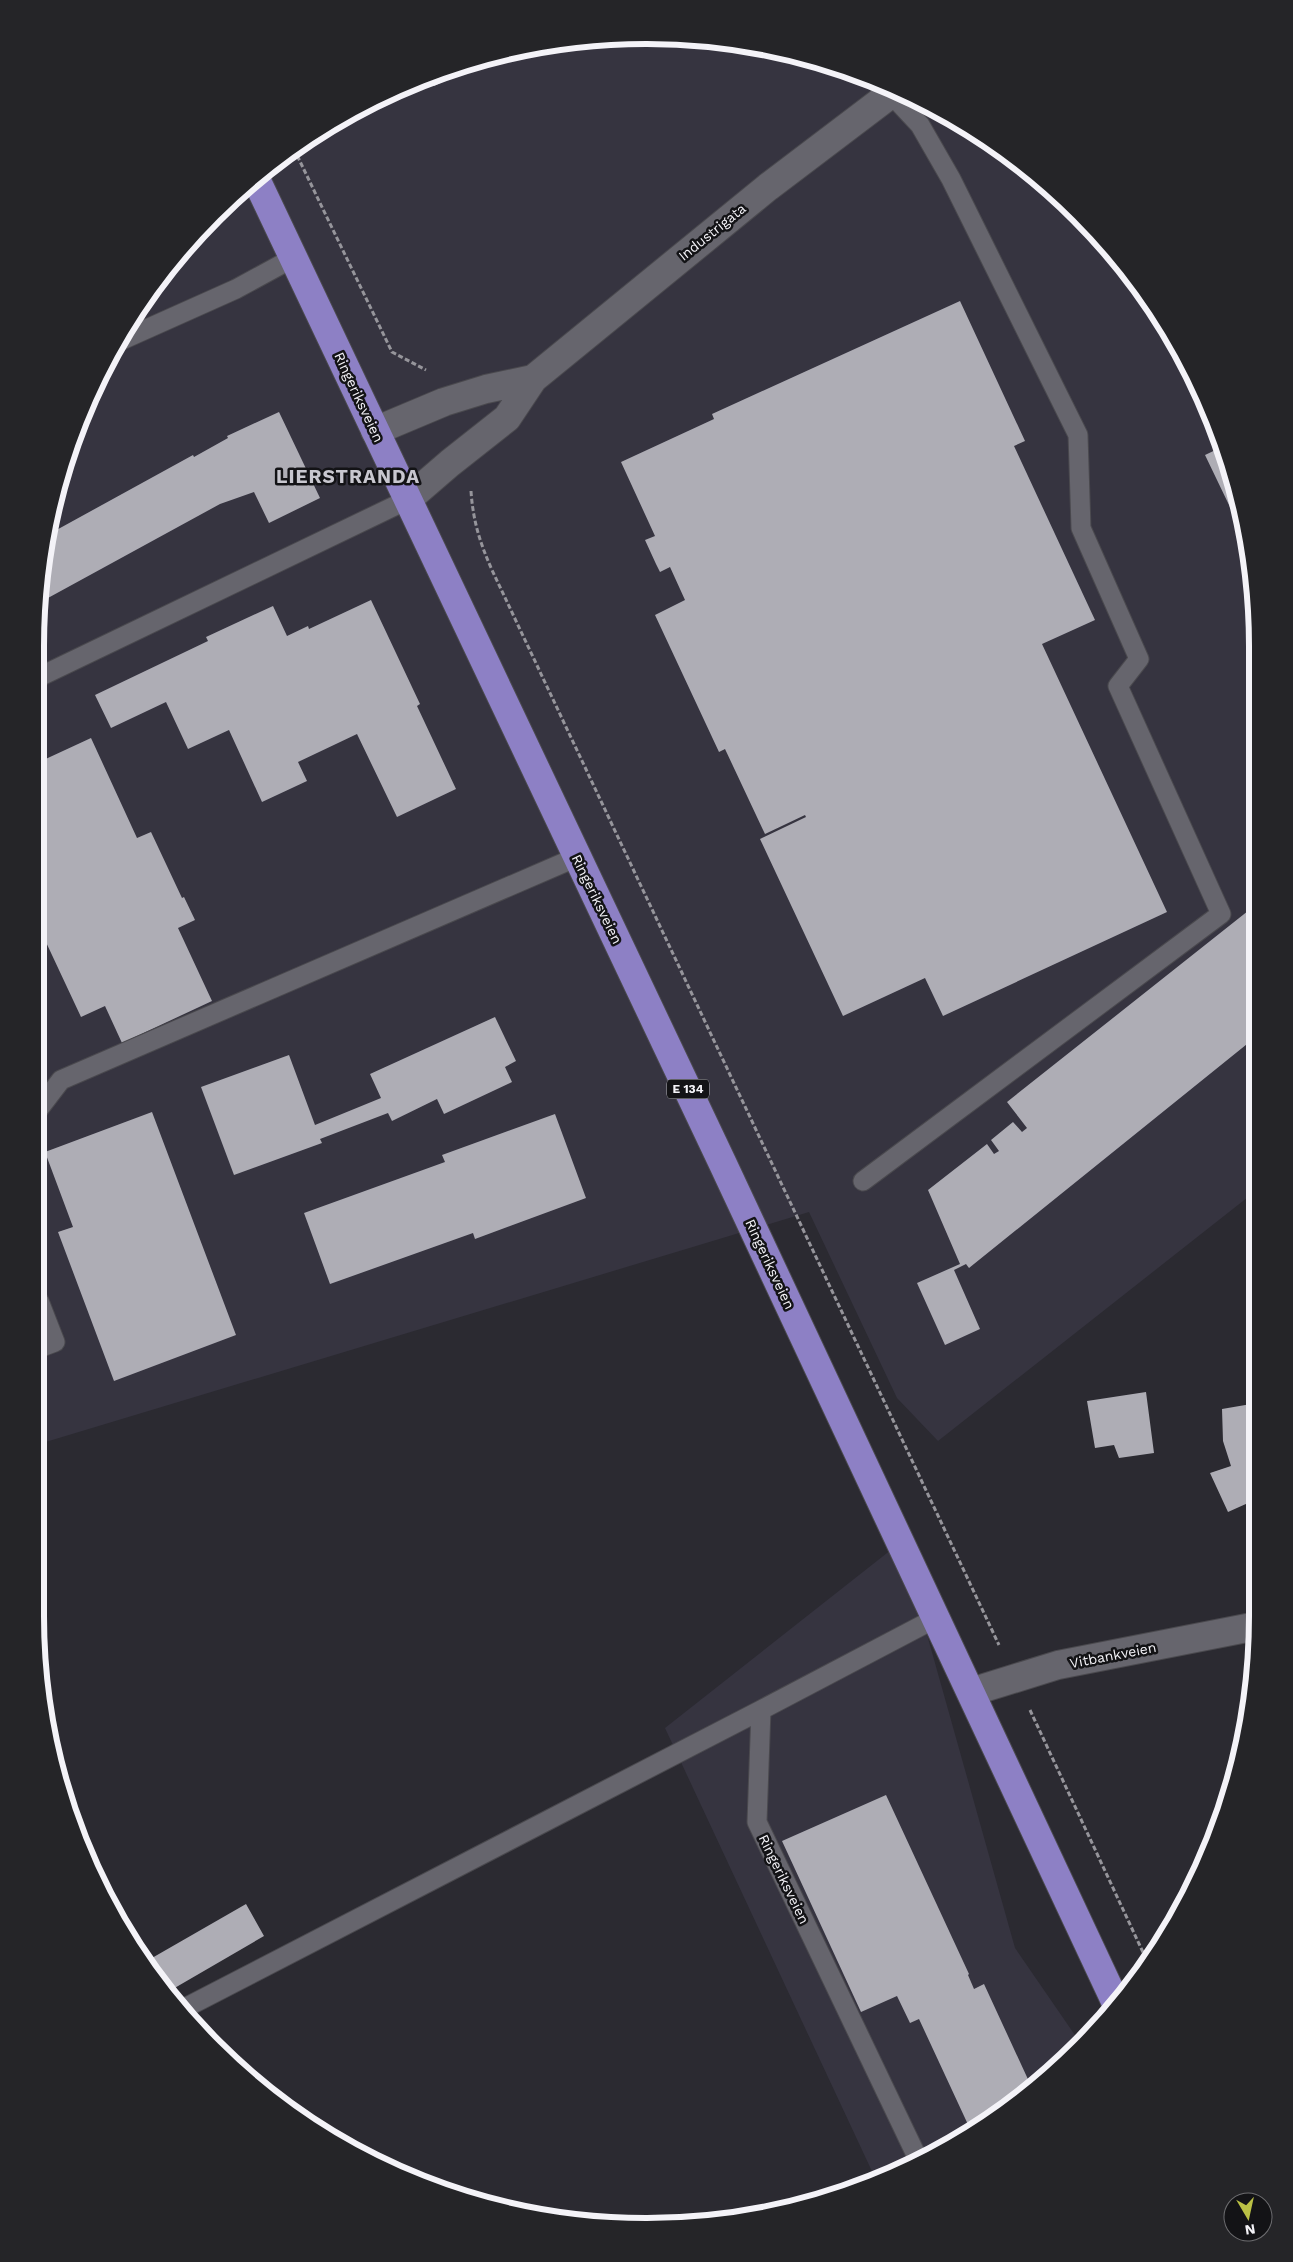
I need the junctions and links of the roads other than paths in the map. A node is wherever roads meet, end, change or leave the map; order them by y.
1 (889, 95) edge
2 (901, 101) edge
3 (259, 185) edge
4 (293, 258) junction
5 (130, 336) edge
6 (533, 379) junction
7 (375, 431) junction
8 (407, 500) junction
9 (44, 675) edge
10 (577, 858) junction
11 (44, 1102) edge
12 (863, 1181) dead end
13 (44, 1314) edge
14 (44, 1346) edge
15 (936, 1618) junction
16 (1249, 1628) edge
17 (971, 1692) junction
18 (761, 1710) junction
19 (1112, 1998) edge
20 (188, 2007) edge
21 (916, 2154) edge

1 - 6 street, Industrigata
2 - 12 lane
3 - 4 highway, Ringeriksveien / E 134
4 - 5 lane
4 - 7 highway, Ringeriksveien / E 134
6 - 7 street, Industrigata
6 - 8 street, Industrigata
7 - 8 highway, Ringeriksveien / E 134
8 - 9 lane
8 - 10 highway, Ringeriksveien / E 134
10 - 11 lane
10 - 15 highway, Ringeriksveien / E 134
13 - 14 lane
15 - 17 highway, Ringeriksveien / E 134
15 - 18 lane
16 - 17 street, Vitbankveien
17 - 19 highway, Ringeriksveien / E 134
18 - 20 lane
18 - 21 lane, Ringeriksveien

